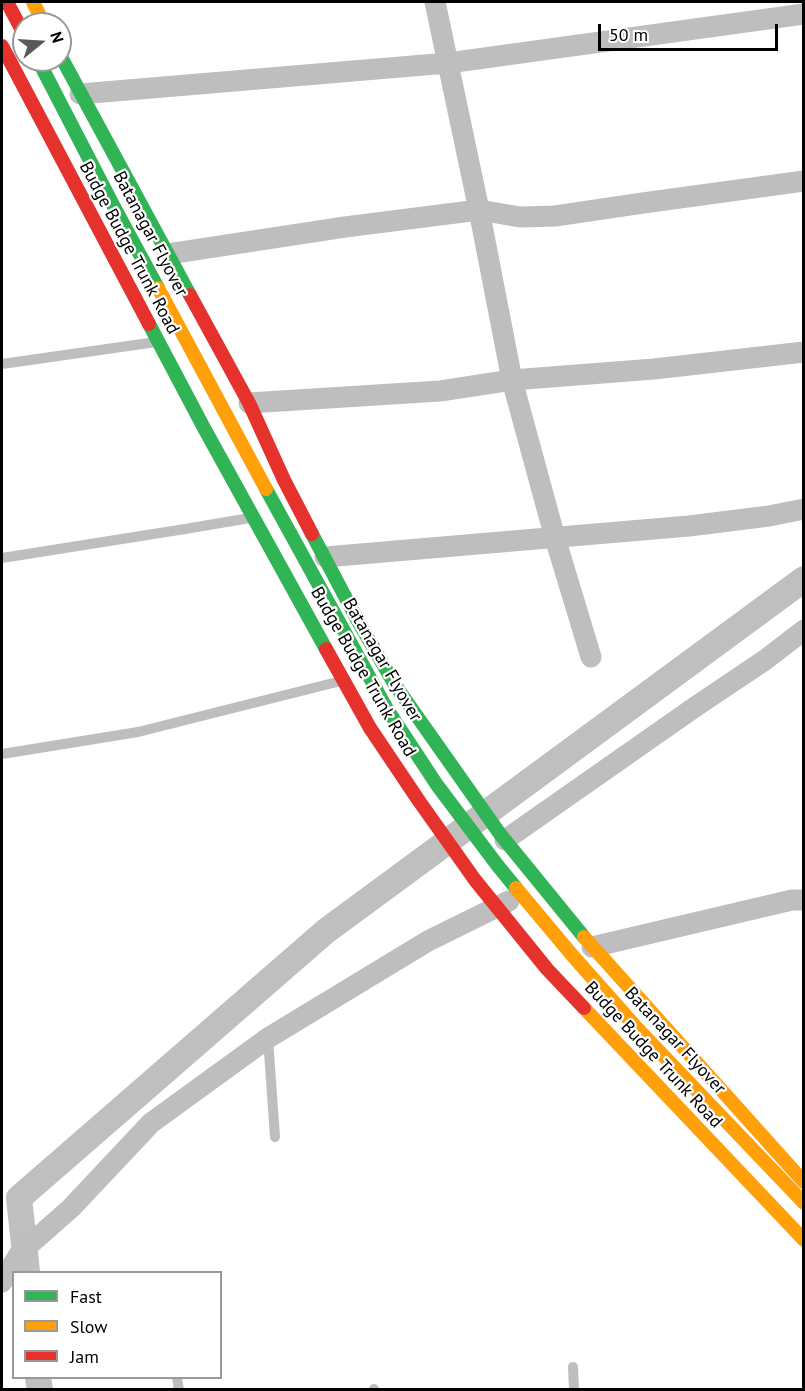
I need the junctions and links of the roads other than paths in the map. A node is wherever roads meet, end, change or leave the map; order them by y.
1 (435, 2) edge
2 (804, 14) edge
3 (2, 46) edge
4 (448, 63) junction
5 (44, 72) edge
6 (69, 72) edge
7 (80, 94) junction
8 (804, 181) edge
9 (479, 210) junction
10 (168, 254) junction
11 (158, 342) junction
12 (804, 352) edge
13 (2, 364) edge
14 (512, 380) junction
15 (249, 403) junction
16 (804, 510) edge
17 (254, 517) junction
18 (555, 538) junction
19 (325, 557) junction
20 (2, 558) edge
21 (804, 630) edge
22 (591, 657) dead end
23 (344, 680) junction
24 (2, 754) edge
25 (503, 837) junction
26 (541, 883) junction
27 (804, 900) edge
28 (497, 907) junction
29 (592, 947) junction
30 (268, 1038) junction
31 (275, 1137) dead end
32 (804, 1182) edge
33 (804, 1203) edge
34 (804, 1240) edge
35 (2, 1282) edge
36 (573, 1367) dead end
37 (574, 1389) edge

1 - 4 street
2 - 4 street
3 - 11 street, Budge Budge Trunk Road
4 - 7 street
4 - 9 street
5 - 33 street, Batanagar Flyover, bridge
6 - 7 street, Budge Budge Trunk Road
7 - 10 street, Budge Budge Trunk Road
8 - 9 street
9 - 10 street
9 - 14 street
10 - 15 street, Budge Budge Trunk Road
11 - 13 lane
11 - 17 street, Budge Budge Trunk Road
12 - 14 street
14 - 15 street
14 - 18 street
15 - 19 street, Budge Budge Trunk Road
16 - 18 street
17 - 20 lane
17 - 23 street, Budge Budge Trunk Road
18 - 19 street
18 - 22 street
19 - 25 street, Budge Budge Trunk Road
21 - 25 street
23 - 24 lane
23 - 28 street, Budge Budge Trunk Road
25 - 26 street, Budge Budge Trunk Road
26 - 28 street
26 - 29 street, Budge Budge Trunk Road
27 - 29 street
28 - 30 street
28 - 34 street, Budge Budge Trunk Road
29 - 32 street, Budge Budge Trunk Road
30 - 31 lane
30 - 35 street
36 - 37 lane

